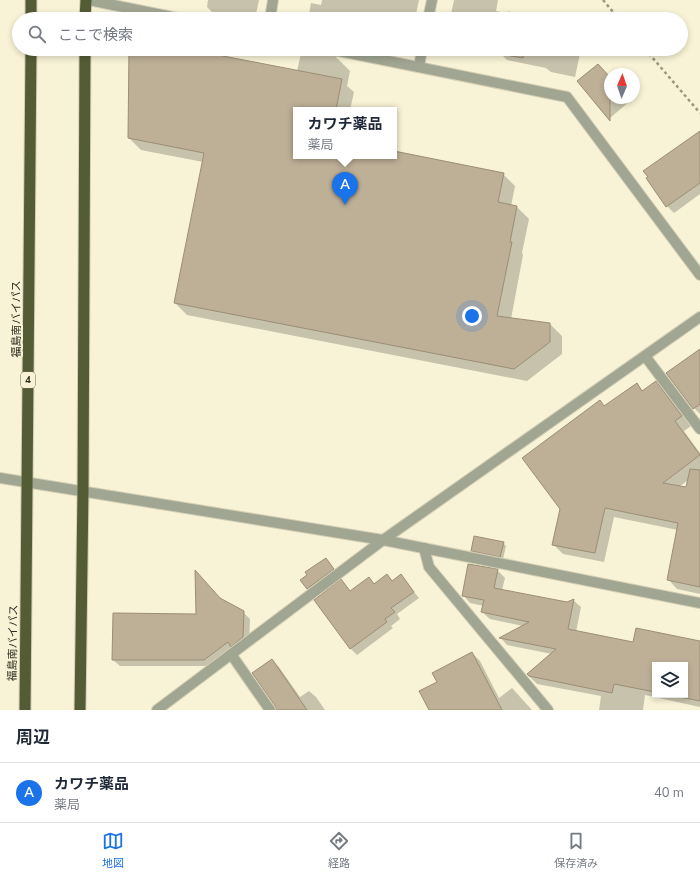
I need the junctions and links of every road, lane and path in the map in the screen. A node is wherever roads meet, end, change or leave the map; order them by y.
1 (31, 0) edge
2 (86, 0) edge
3 (89, 0) edge
4 (273, 0) edge
5 (432, 0) edge
6 (603, 0) edge
7 (31, 12) edge
8 (85, 12) edge
9 (148, 12) edge
10 (271, 12) edge
11 (429, 12) edge
12 (613, 12) edge
13 (31, 56) edge
14 (85, 56) edge
15 (364, 56) edge
16 (421, 56) edge
17 (651, 56) edge
18 (419, 67) junction
19 (700, 113) edge
20 (700, 275) edge
21 (700, 317) edge
22 (645, 356) junction
23 (700, 429) edge
24 (0, 478) edge
25 (28, 483) junction
26 (83, 491) junction
27 (382, 540) junction
28 (424, 548) junction
29 (700, 604) edge
30 (231, 654) junction
31 (25, 710) edge
32 (80, 710) edge
33 (157, 710) edge
34 (270, 710) edge
35 (548, 710) edge

1 - 7 highway
2 - 8 highway
3 - 9 street
4 - 10 street
5 - 11 street
6 - 12 path
13 - 25 highway, 福島南バイパス / 4
14 - 26 highway
15 - 18 street
16 - 18 street
17 - 19 path
18 - 20 street
21 - 22 street
22 - 23 street
22 - 27 street
24 - 25 street
25 - 26 street
25 - 31 highway, 福島南バイパス / 4
26 - 27 street
26 - 32 highway
27 - 28 street
27 - 30 street
28 - 29 street
28 - 35 street
30 - 33 street
30 - 34 street

